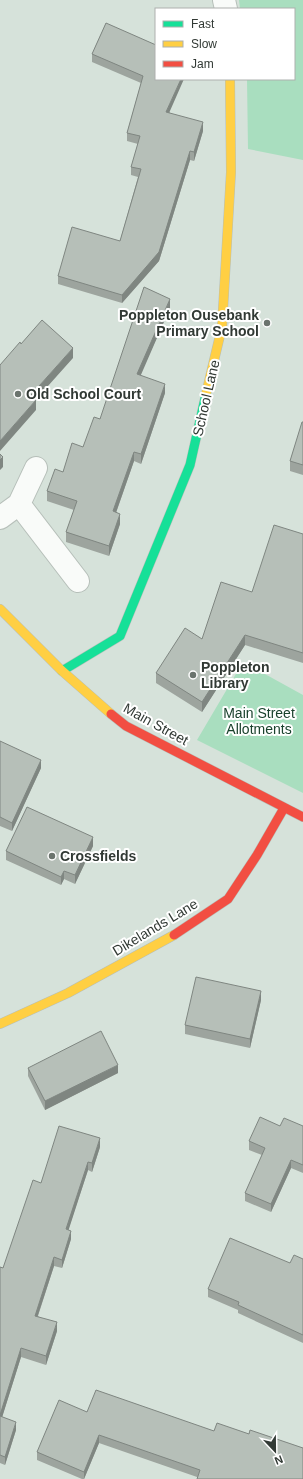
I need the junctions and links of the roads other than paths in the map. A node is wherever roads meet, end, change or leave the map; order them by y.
1 (230, 80) edge
2 (36, 468) dead end
3 (19, 504) junction
4 (0, 518) edge
5 (78, 581) dead end
6 (0, 609) edge
7 (62, 671) junction
8 (284, 808) junction
9 (303, 817) edge
10 (0, 1024) edge

1 - 7 street, School Lane
2 - 3 street
3 - 4 street
3 - 5 street
6 - 7 street, Main Street
7 - 8 street, Main Street
8 - 9 street, Main Street
8 - 10 street, Dikelands Lane

